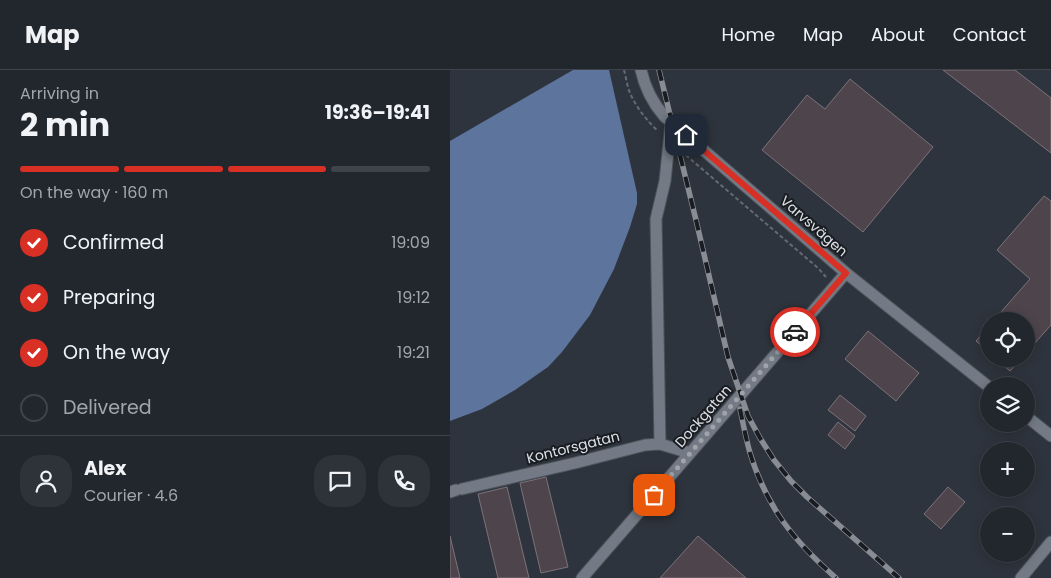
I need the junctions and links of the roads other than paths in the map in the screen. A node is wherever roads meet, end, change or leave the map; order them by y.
1 (641, 70) edge
2 (671, 122) junction
3 (846, 273) junction
4 (980, 379) edge
5 (1035, 423) edge
6 (1051, 436) edge
7 (660, 444) junction
8 (690, 453) junction
9 (456, 490) edge
10 (1051, 542) edge
11 (582, 578) edge
12 (1021, 578) edge

1 - 2 street, Varvsvägen
2 - 3 street, Varvsvägen
2 - 7 street
3 - 4 street, Varvsvägen
3 - 8 street, Dockgatan
5 - 6 street
7 - 8 street, Kontorsgatan
7 - 9 street, Kontorsgatan
8 - 11 street, Dockgatan
10 - 12 street

